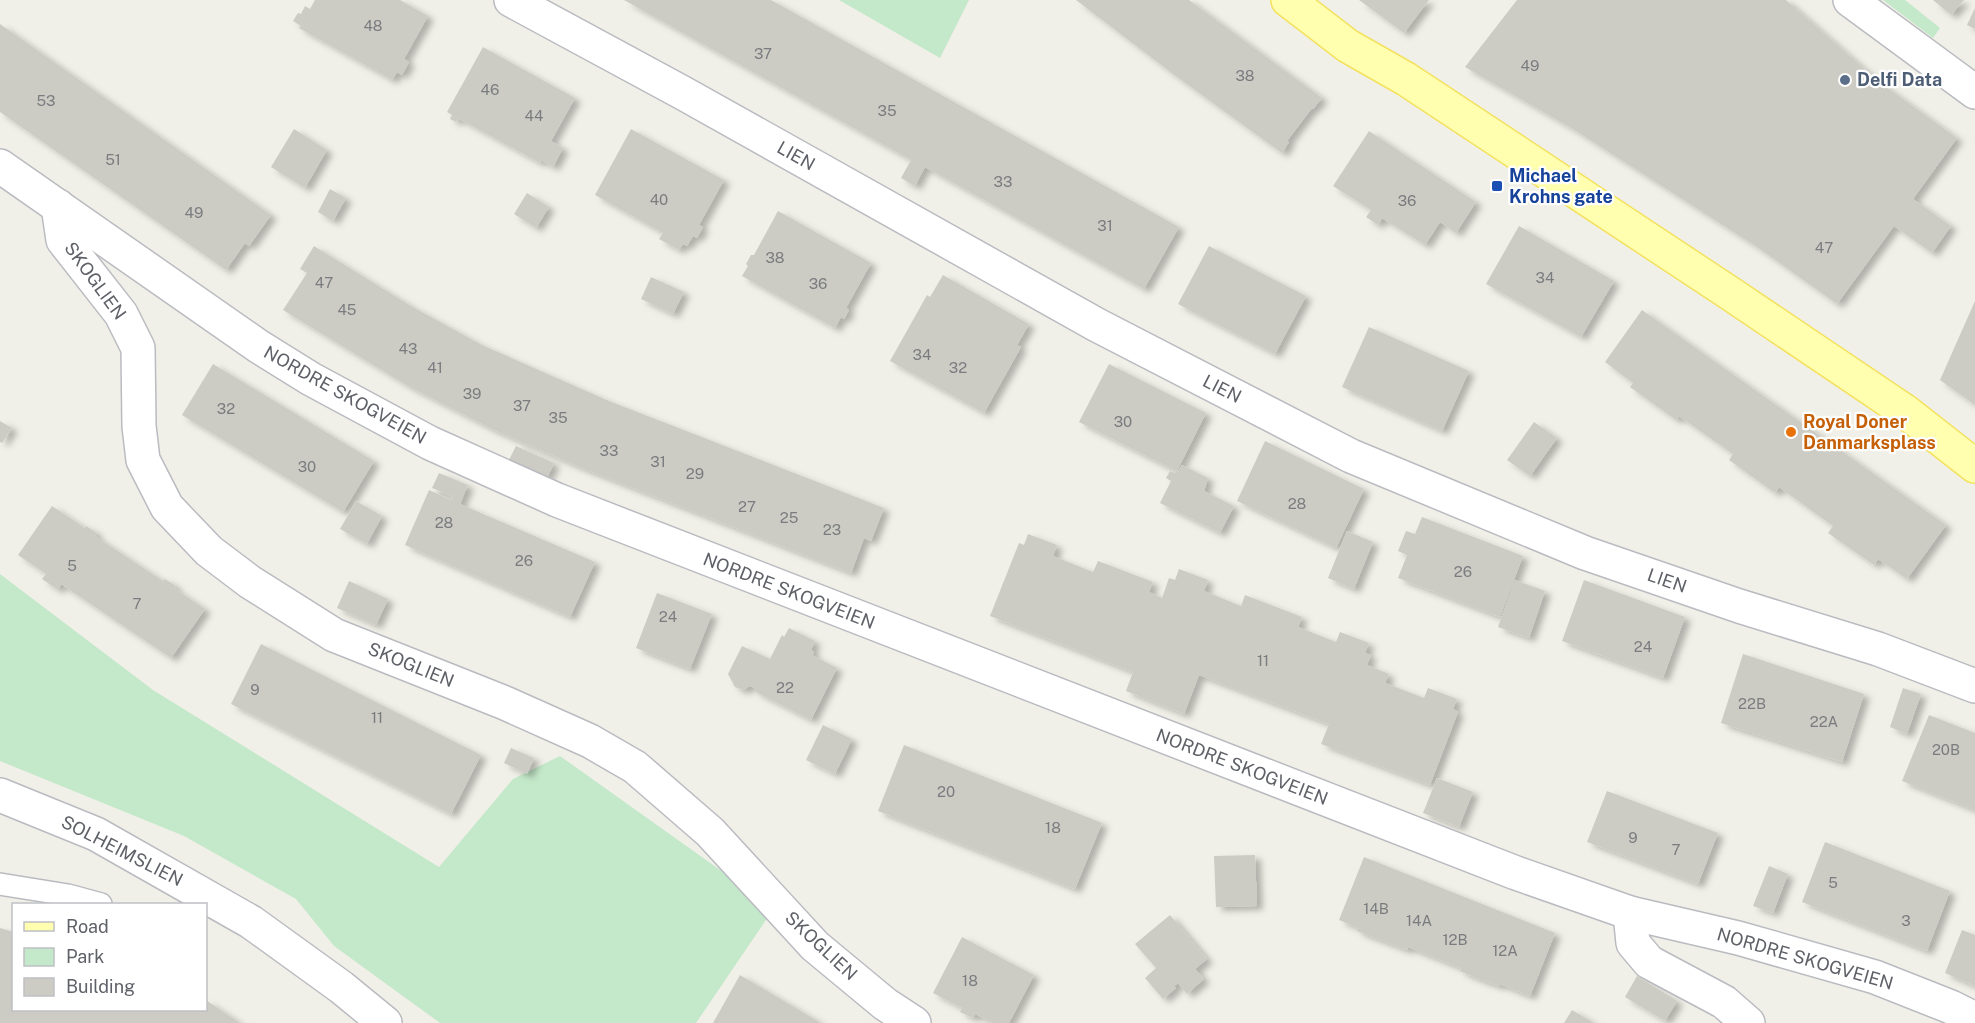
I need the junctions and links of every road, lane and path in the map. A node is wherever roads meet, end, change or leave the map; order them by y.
1 (510, 0) edge
2 (1288, 0) edge
3 (1850, 0) edge
4 (1975, 92) edge
5 (0, 166) edge
6 (58, 206) junction
7 (1975, 466) edge
8 (1975, 686) edge
9 (0, 795) edge
10 (0, 884) edge
11 (97, 903) edge
12 (1630, 914) junction
13 (1975, 1019) edge
14 (385, 1023) edge
15 (914, 1023) edge
16 (1748, 1023) edge

1 - 8 street, LIEN
2 - 7 main road
3 - 4 street
5 - 6 street, NORDRE SKOGVEIEN
6 - 12 street, NORDRE SKOGVEIEN
6 - 15 street, SKOGLIEN
9 - 14 street, SOLHEIMSLIEN
10 - 11 lane
12 - 13 street, NORDRE SKOGVEIEN
12 - 16 street

